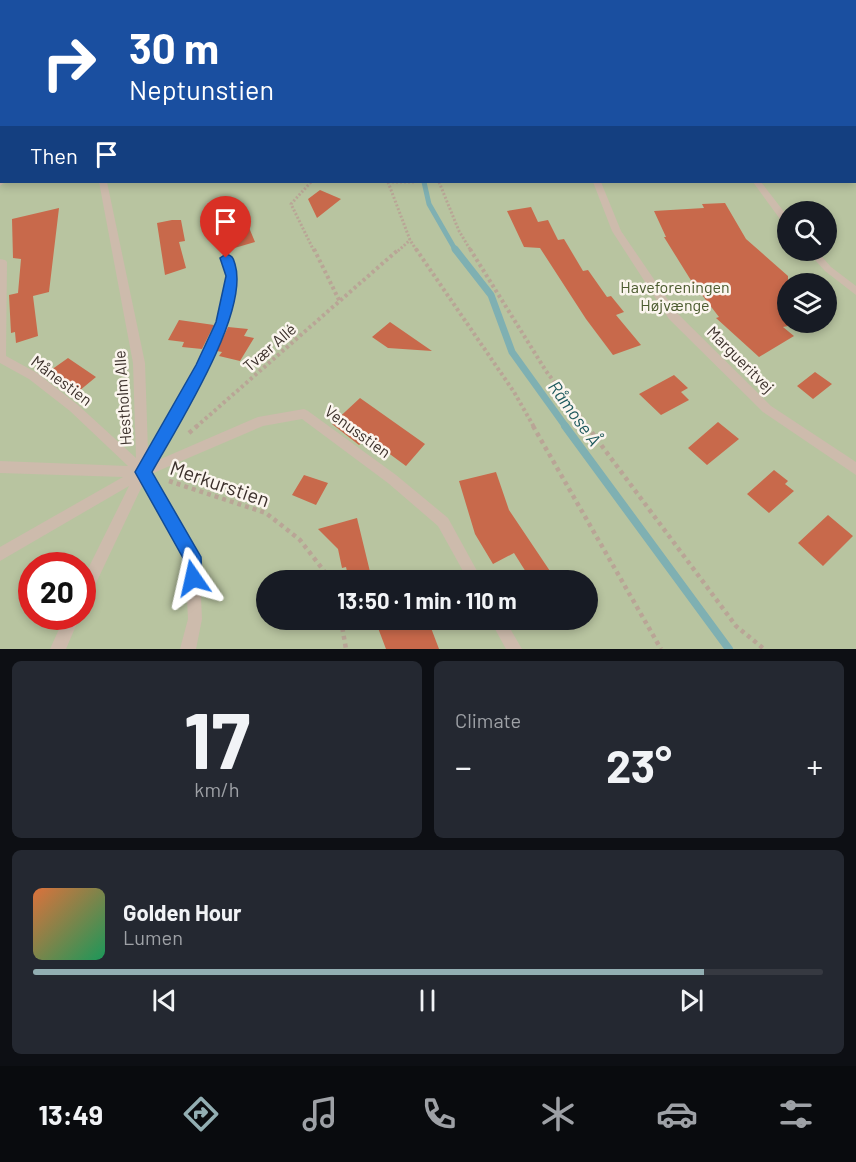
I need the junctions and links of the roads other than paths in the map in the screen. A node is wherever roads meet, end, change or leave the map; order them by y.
1 (103, 183) edge
2 (597, 183) edge
3 (758, 183) edge
4 (210, 204) dead end
5 (777, 209) edge
6 (820, 261) edge
7 (2, 262) dead end
8 (856, 291) edge
9 (0, 467) edge
10 (856, 469) edge
11 (143, 472) junction
12 (0, 554) edge
13 (96, 568) edge
14 (470, 570) edge
15 (67, 630) edge
16 (503, 630) edge
17 (58, 649) edge
18 (188, 649) edge
19 (514, 649) edge

1 - 11 lane, Hestholm Alle
2 - 10 lane, Margueritvej
3 - 5 lane
4 - 11 lane
6 - 8 lane
7 - 11 lane, Månestien
9 - 11 lane
11 - 12 lane, Venusstien
11 - 13 lane
11 - 14 lane, Venusstien
11 - 18 lane
15 - 17 lane
16 - 19 lane

